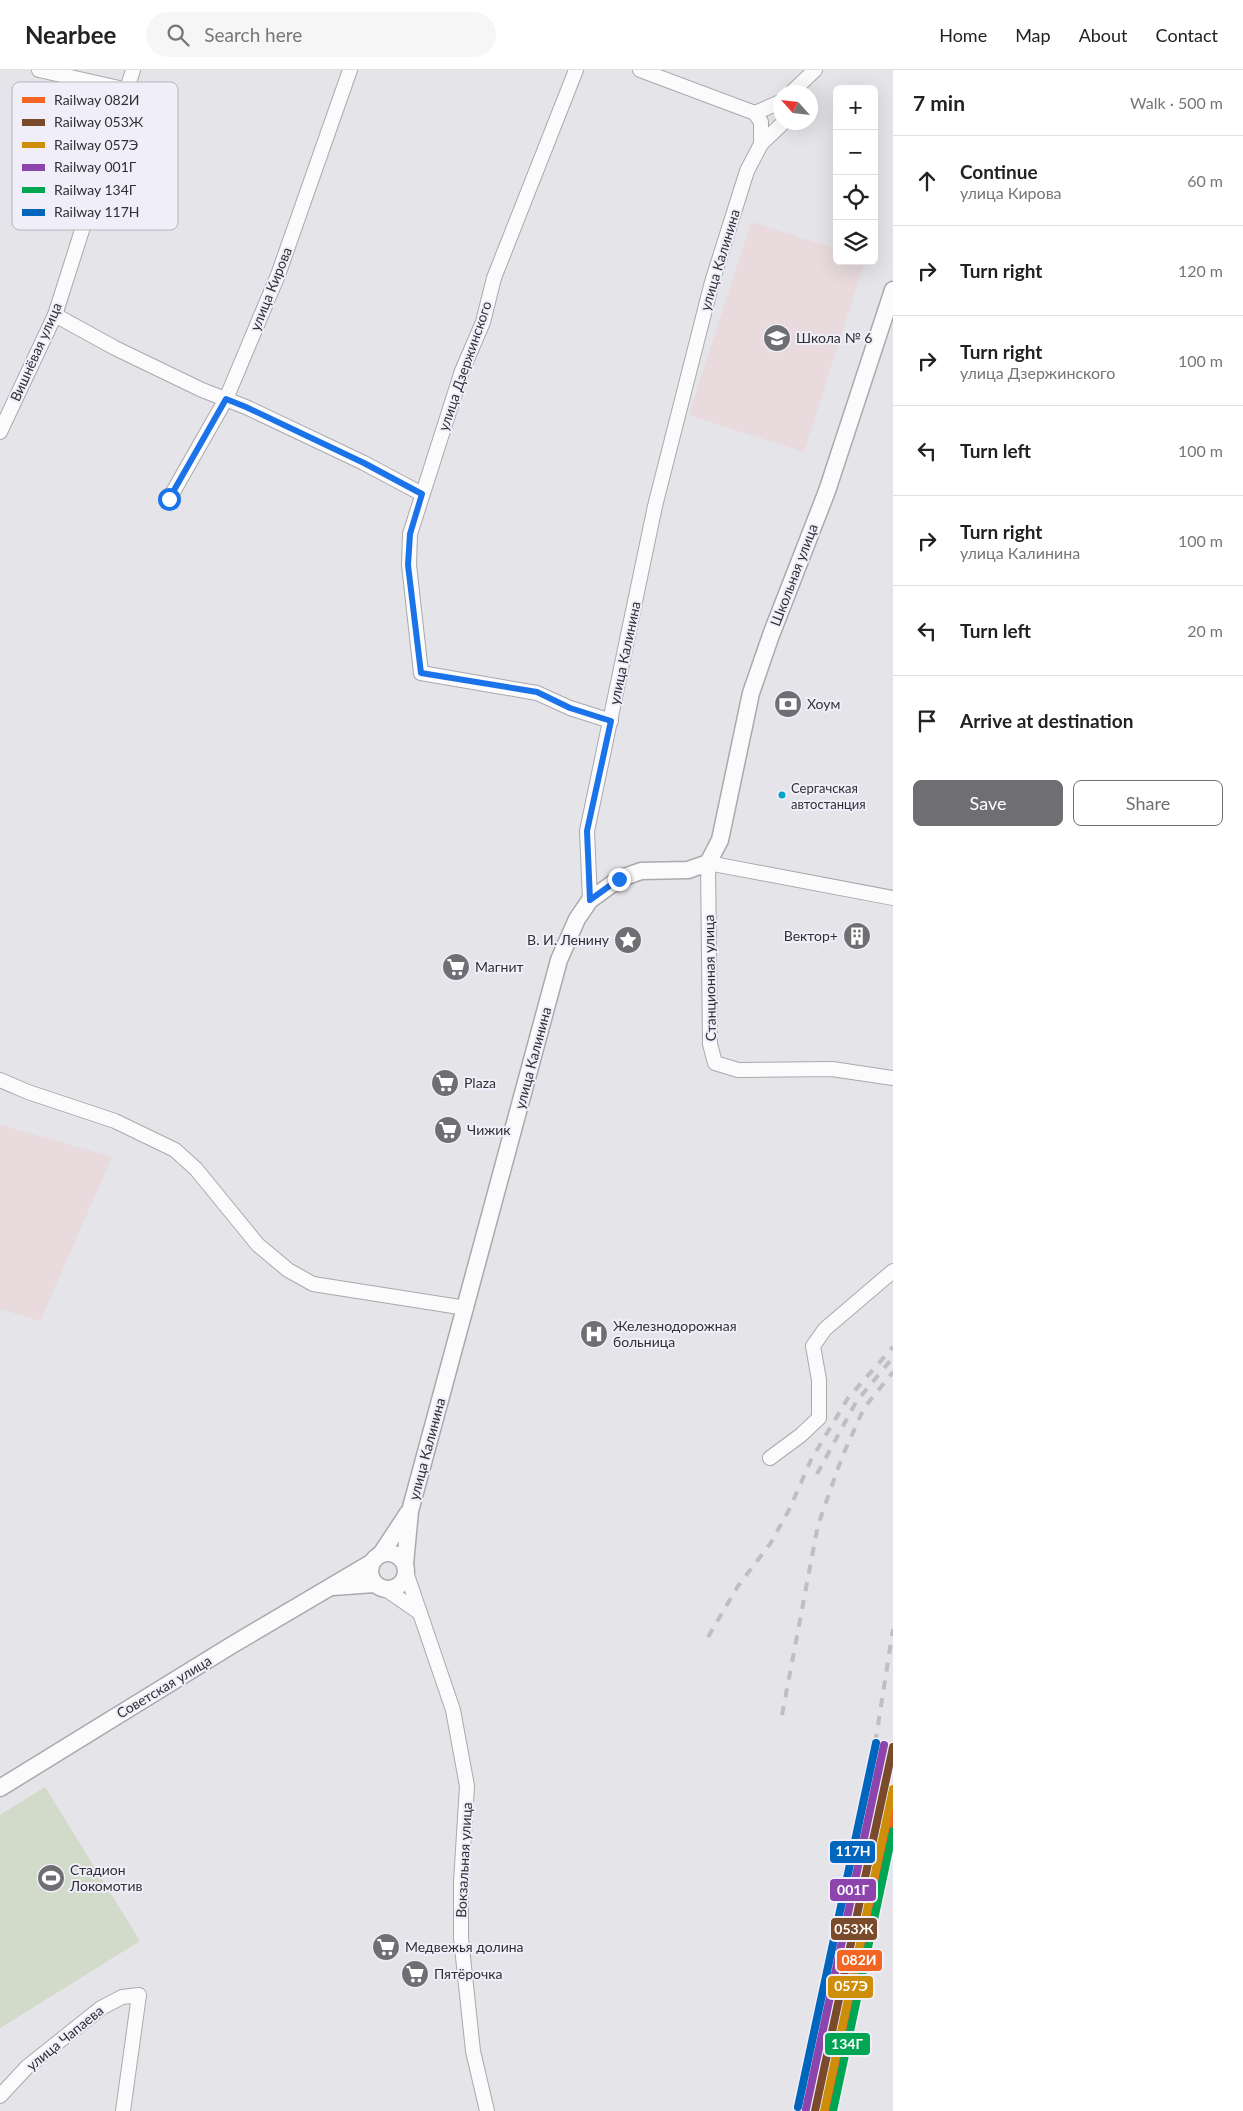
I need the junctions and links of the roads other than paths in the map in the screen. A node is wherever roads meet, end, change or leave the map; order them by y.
1 (39, 70) edge
2 (350, 70) edge
3 (576, 70) edge
4 (640, 70) edge
5 (815, 70) edge
6 (92, 82) edge
7 (799, 85) edge
8 (773, 105) edge
9 (756, 113) junction
10 (776, 130) edge
11 (761, 144) junction
12 (83, 230) edge
13 (893, 290) edge
14 (55, 315) junction
15 (226, 399) junction
16 (0, 432) edge
17 (422, 494) junction
18 (169, 499) dead end
19 (611, 721) junction
20 (708, 863) junction
21 (893, 898) edge
22 (590, 900) junction
23 (893, 1078) edge
24 (0, 1080) edge
25 (893, 1271) edge
26 (466, 1308) junction
27 (770, 1458) dead end
28 (410, 1511) junction
29 (376, 1558) junction
30 (406, 1568) junction
31 (328, 1587) junction
32 (381, 1587) junction
33 (420, 1613) junction
34 (0, 1788) edge
35 (0, 2096) edge
36 (123, 2111) edge
37 (487, 2111) edge

1 - 6 street
2 - 15 street, улица Кирова
3 - 17 street, улица Дзержинского
4 - 9 street
5 - 7 street
8 - 9 street
9 - 11 street
10 - 11 street, улица Калинина
11 - 19 street, улица Калинина
12 - 14 street, Вишнёвая улица
13 - 20 main road, Школьная улица
14 - 15 street
14 - 16 street, Вишнёвая улица
15 - 17 street
15 - 18 street, улица Кирова
17 - 19 street, улица Дзержинского
19 - 22 street, улица Калинина
20 - 21 street
20 - 22 main road
20 - 23 street, Станционная улица
22 - 26 main road, улица Калинина
24 - 26 street
25 - 27 street
26 - 28 main road, улица Калинина
28 - 29 main road
28 - 30 main road
29 - 30 main road
29 - 31 main road, Советская улица
29 - 32 main road
30 - 32 main road
30 - 33 street, Вокзальная улица
31 - 32 main road, Советская улица
31 - 34 main road, Советская улица
32 - 33 street
33 - 37 street, Вокзальная улица
35 - 36 street, улица Чапаева

